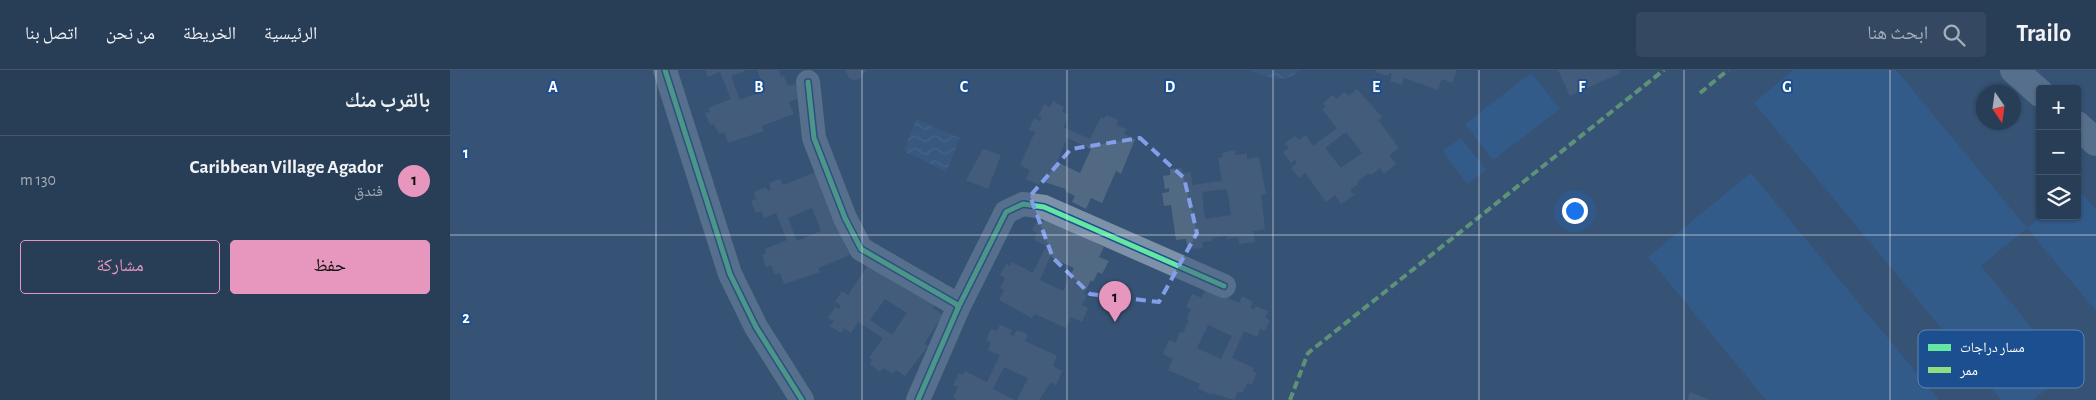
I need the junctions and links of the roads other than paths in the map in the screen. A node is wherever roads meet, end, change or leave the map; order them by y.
1 (665, 70) edge
2 (2014, 70) edge
3 (808, 82) dead end
4 (2036, 89) edge
5 (2081, 129) edge
6 (2096, 142) edge
7 (1224, 286) dead end
8 (958, 308) junction
9 (802, 400) edge
10 (918, 400) edge

1 - 9 street
2 - 4 street
3 - 8 street
5 - 6 street
7 - 8 street
8 - 10 street

